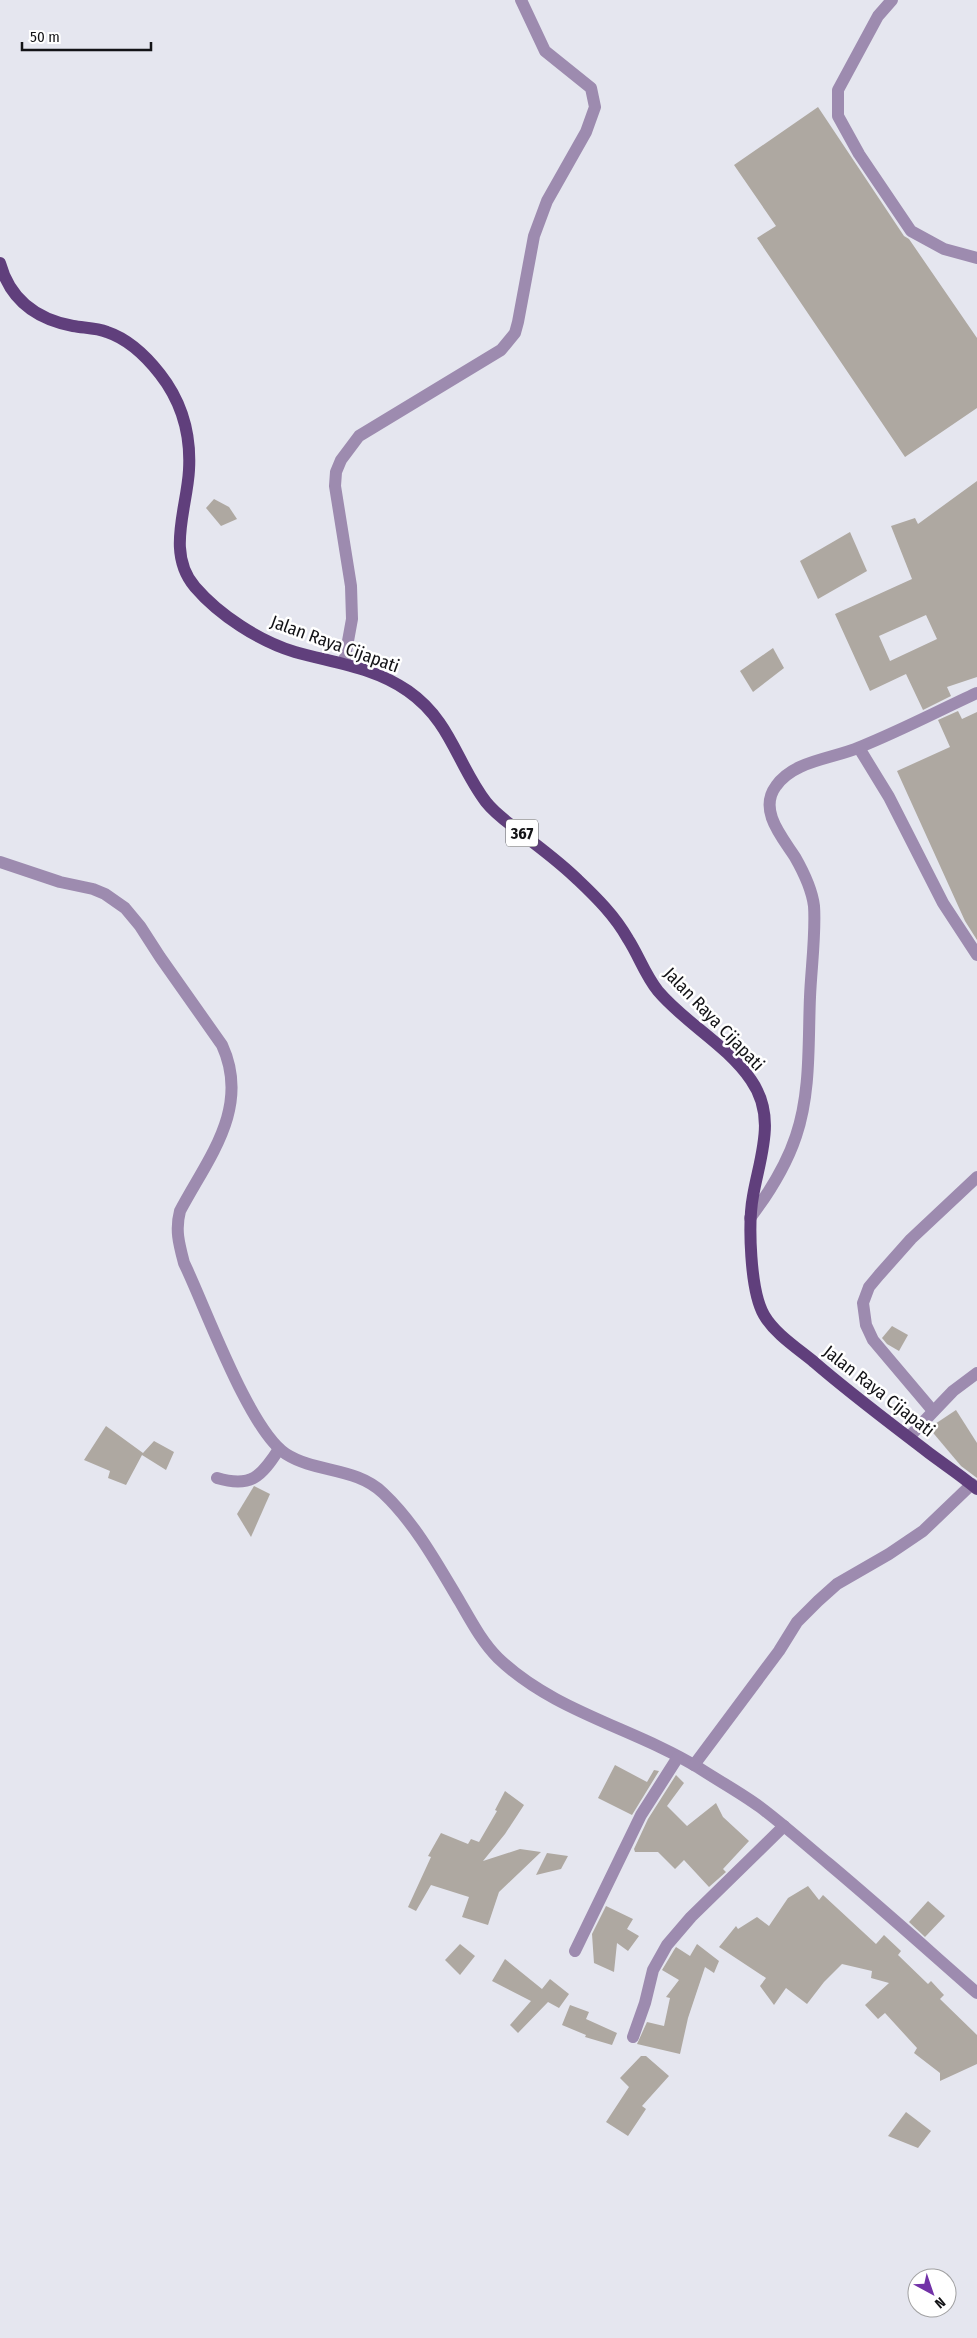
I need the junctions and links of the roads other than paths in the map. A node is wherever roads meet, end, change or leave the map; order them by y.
1 (521, 0) edge
2 (892, 0) edge
3 (977, 258) edge
4 (0, 262) edge
5 (344, 663) junction
6 (977, 693) edge
7 (859, 748) junction
8 (0, 862) edge
9 (977, 955) edge
10 (977, 1177) edge
11 (750, 1218) junction
12 (977, 1373) edge
13 (933, 1411) junction
14 (909, 1438) junction
15 (279, 1449) junction
16 (217, 1478) dead end
17 (974, 1486) edge
18 (678, 1757) junction
19 (694, 1765) junction
20 (784, 1826) junction
21 (575, 1951) dead end
22 (977, 1993) edge
23 (633, 2037) dead end

1 - 5 street
2 - 3 street
4 - 5 main road, Jalan Raya Cijapati / 367
5 - 11 main road, Jalan Raya Cijapati / 367
6 - 7 street
7 - 9 street
7 - 11 street
8 - 15 street
10 - 13 street
11 - 14 main road, Jalan Raya Cijapati / 367
12 - 13 street
13 - 14 street
14 - 17 main road, Jalan Raya Cijapati / 367
15 - 16 street
15 - 18 street
17 - 19 street
18 - 19 street
18 - 21 street
19 - 20 street
20 - 22 street
20 - 23 street

